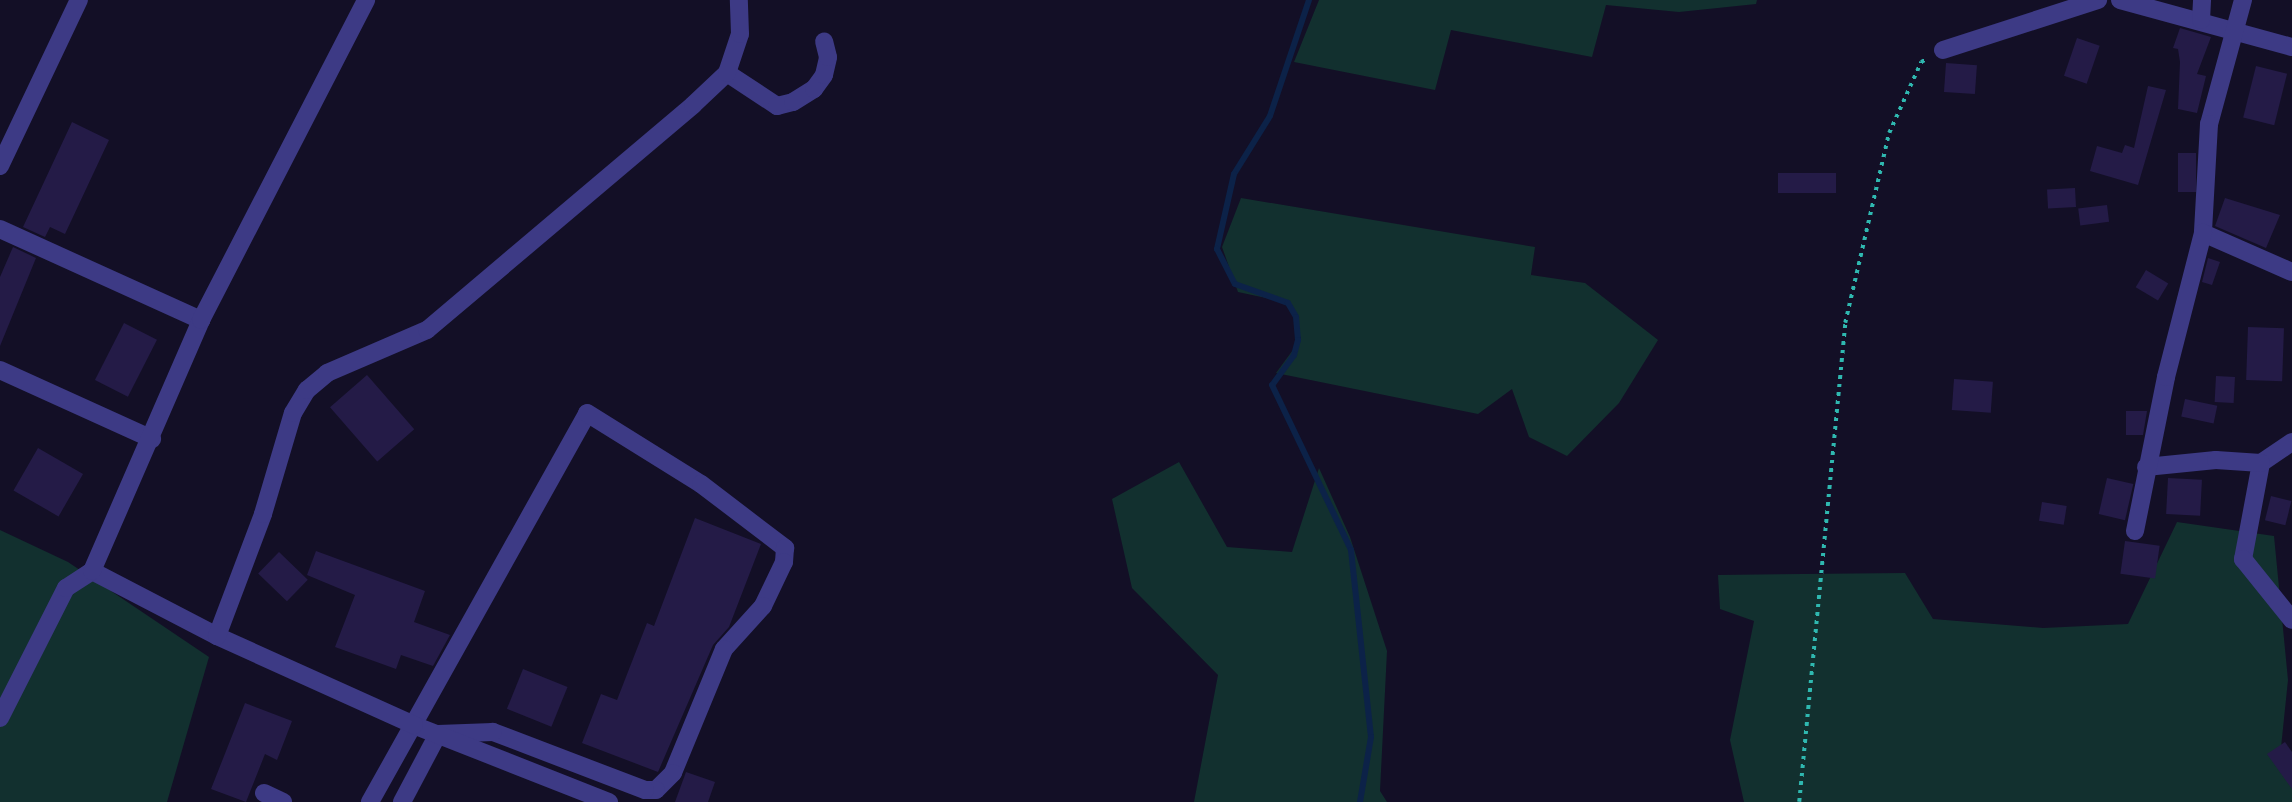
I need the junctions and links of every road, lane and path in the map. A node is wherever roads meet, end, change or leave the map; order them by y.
1 (79, 0) edge
2 (366, 0) edge
3 (738, 0) edge
4 (2098, 0) edge
5 (2120, 0) edge
6 (2202, 0) edge
7 (2243, 0) edge
8 (2201, 20) junction
9 (2233, 28) junction
10 (824, 41) dead end
11 (2292, 47) edge
12 (1943, 50) joint
13 (727, 73) junction
14 (0, 166) edge
15 (0, 229) edge
16 (2203, 233) junction
17 (2292, 272) edge
18 (201, 320) junction
19 (0, 370) edge
20 (152, 439) junction
21 (2292, 442) edge
22 (2261, 463) junction
23 (2146, 467) junction
24 (2135, 531) dead end
25 (92, 570) junction
26 (2292, 620) edge
27 (217, 636) junction
28 (0, 718) edge
29 (414, 725) junction
30 (438, 734) junction
31 (549, 754) junction
32 (540, 774) junction
33 (264, 793) dead end
34 (653, 796) edge
35 (284, 802) edge
36 (370, 802) edge
37 (402, 802) edge
38 (609, 802) edge
39 (1799, 802) edge

1 - 14 street
2 - 18 street
3 - 13 street
4 - 12 street
5 - 8 street
6 - 8 street
7 - 9 street
8 - 9 street
9 - 11 street
9 - 16 street
10 - 13 street
12 - 39 path
13 - 27 street
15 - 18 street
16 - 17 street
16 - 23 street
18 - 20 street
19 - 20 street
20 - 25 street
21 - 22 street
22 - 23 street
22 - 26 street
23 - 24 street
25 - 27 street
25 - 28 street
27 - 29 street
29 - 30 street
29 - 34 street
29 - 36 street
30 - 31 street
30 - 32 street
30 - 37 street
31 - 32 street
31 - 34 street
32 - 38 street
33 - 35 street

